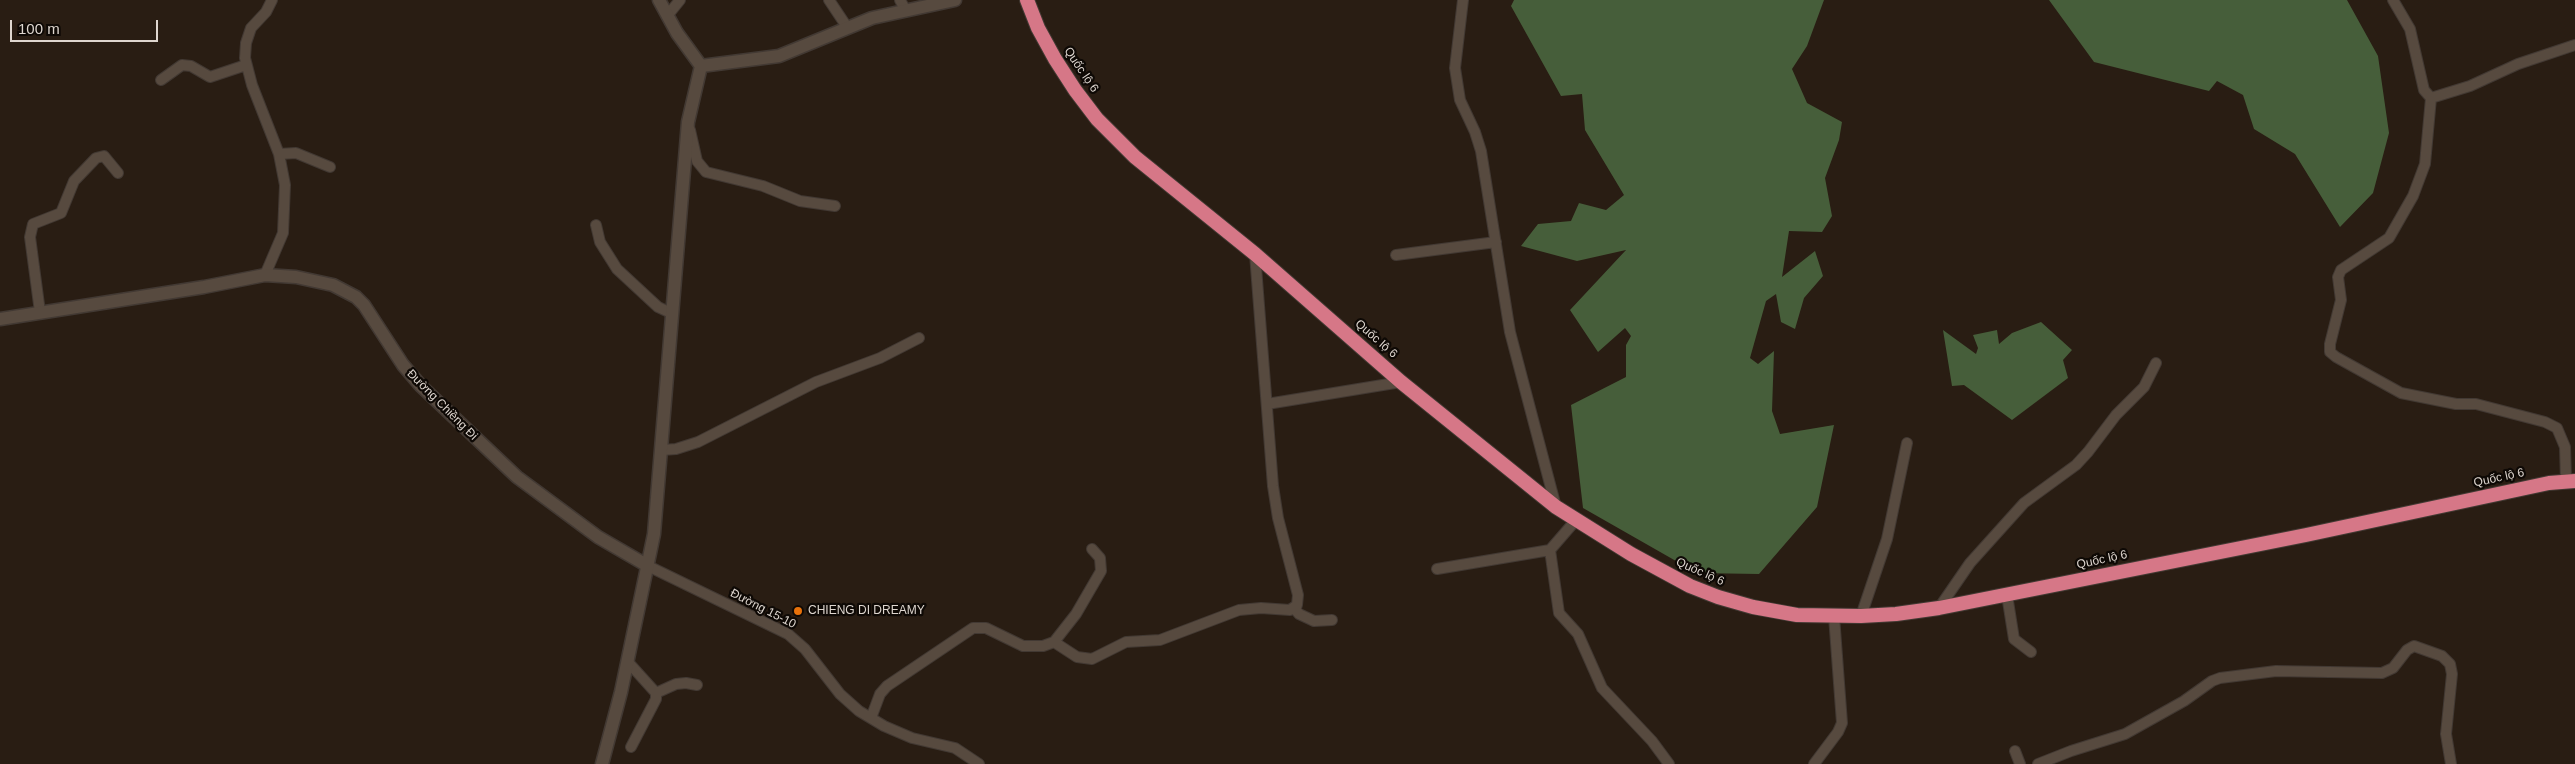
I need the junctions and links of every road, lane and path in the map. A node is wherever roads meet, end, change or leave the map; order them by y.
1 (272, 0) edge
2 (659, 0) edge
3 (680, 0) edge
4 (829, 0) edge
5 (955, 0) edge
6 (1027, 0) edge
7 (1463, 0) edge
8 (2393, 0) edge
9 (903, 5) edge
10 (668, 16) junction
11 (847, 27) junction
12 (2575, 45) edge
13 (246, 65) junction
14 (701, 66) junction
15 (161, 80) dead end
16 (2431, 98) junction
17 (688, 122) junction
18 (279, 154) junction
19 (330, 167) dead end
20 (118, 173) dead end
21 (835, 206) dead end
22 (596, 225) dead end
23 (1496, 242) junction
24 (1255, 254) junction
25 (1396, 255) dead end
26 (265, 275) junction
27 (40, 312) junction
28 (671, 313) junction
29 (0, 319) edge
30 (919, 338) dead end
31 (2156, 363) dead end
32 (1402, 382) junction
33 (1267, 404) junction
34 (1907, 443) dead end
35 (662, 450) junction
36 (2570, 481) edge
37 (1556, 507) junction
38 (1576, 520) junction
39 (1092, 549) dead end
40 (1550, 550) junction
41 (648, 566) junction
42 (1437, 569) dead end
43 (2007, 595) junction
44 (1294, 608) junction
45 (1939, 608) junction
46 (1834, 616) junction
47 (1861, 616) junction
48 (1332, 620) dead end
49 (1054, 642) junction
50 (2031, 652) dead end
51 (628, 662) junction
52 (697, 685) dead end
53 (656, 693) junction
54 (871, 718) junction
55 (631, 747) dead end
56 (2015, 751) dead end
57 (602, 764) edge
58 (979, 764) edge
59 (1669, 764) edge
60 (1814, 764) edge
61 (2020, 764) edge
62 (2038, 764) edge
63 (2451, 764) edge

1 - 13 street
2 - 10 street
3 - 10 street
4 - 11 street
5 - 9 street
6 - 24 highway, Quốc lộ 6
7 - 23 street
8 - 16 street
9 - 11 street
10 - 14 street
11 - 14 street
12 - 16 street
13 - 15 street
13 - 18 street
14 - 17 street
16 - 36 street
17 - 21 street
17 - 28 street
18 - 19 street
18 - 26 street
20 - 27 street
22 - 28 street
23 - 25 street
23 - 37 street
24 - 32 highway, Quốc lộ 6
24 - 33 street
26 - 27 street, Đường Chiềng Đi
26 - 41 street, Đường Chiềng Đi
27 - 29 street, Đường Chiềng Đi
28 - 35 street
30 - 35 street
31 - 45 street
32 - 33 street
32 - 37 highway, Quốc lộ 6
33 - 44 street
34 - 47 street
35 - 41 street
36 - 43 highway, Quốc lộ 6
37 - 38 highway, Quốc lộ 6
38 - 40 street
38 - 46 highway, Quốc lộ 6
39 - 49 street
40 - 42 street
40 - 59 street
41 - 51 street
41 - 54 street, Đường 15-10
43 - 45 highway, Quốc lộ 6
43 - 50 street
44 - 48 street
44 - 49 street
45 - 47 highway, Quốc lộ 6
46 - 47 highway, Quốc lộ 6
46 - 60 street
49 - 54 street
51 - 53 street
51 - 57 street
52 - 53 street
53 - 55 street
54 - 58 street, Đường 15-10
56 - 61 street
62 - 63 street

